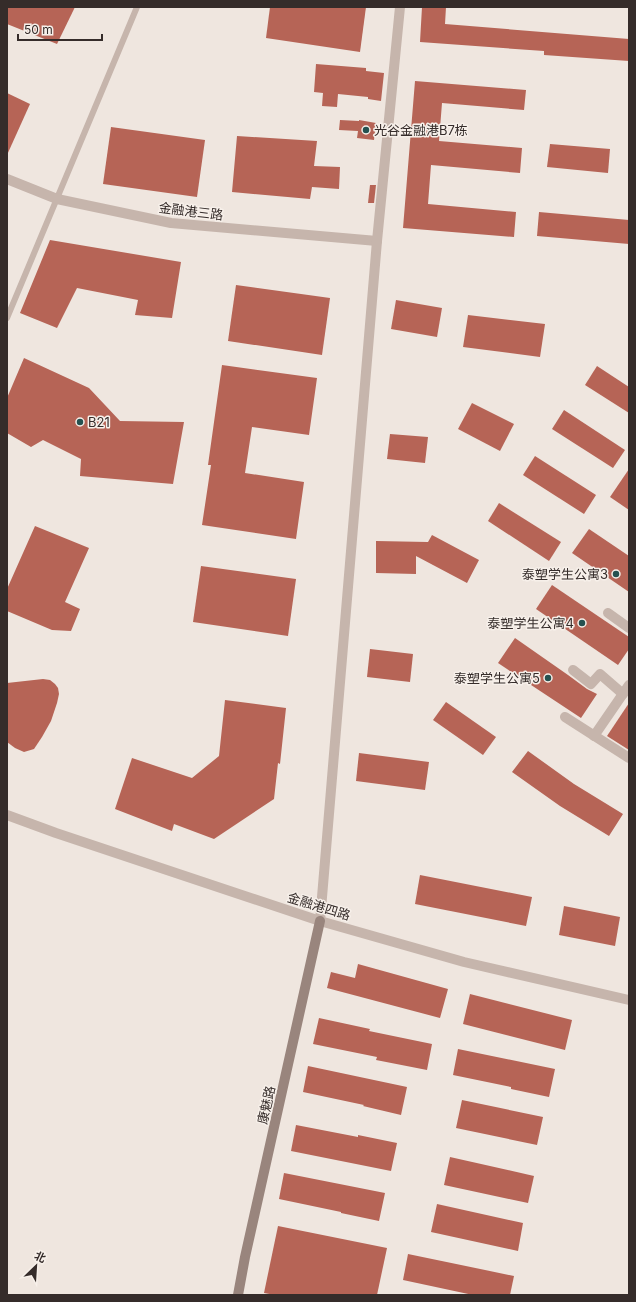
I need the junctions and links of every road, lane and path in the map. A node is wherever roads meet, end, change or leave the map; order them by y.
1 (137, 7) edge
2 (400, 7) edge
3 (7, 178) edge
4 (57, 199) junction
5 (378, 241) junction
6 (7, 318) edge
7 (608, 613) dead end
8 (629, 628) edge
9 (573, 670) dead end
10 (629, 685) edge
11 (623, 694) junction
12 (565, 717) dead end
13 (594, 736) junction
14 (629, 758) edge
15 (7, 815) edge
16 (320, 921) junction
17 (629, 1000) edge
18 (238, 1295) edge

1 - 4 lane
2 - 5 street
3 - 4 street, 金融港三路
4 - 5 street, 金融港三路
4 - 6 lane
5 - 16 street
7 - 8 street
9 - 11 street
10 - 11 street
11 - 13 street
12 - 13 street
13 - 14 street
15 - 16 street, 金融港四路
16 - 17 street, 金融港四路
16 - 18 main road, 康魅路

